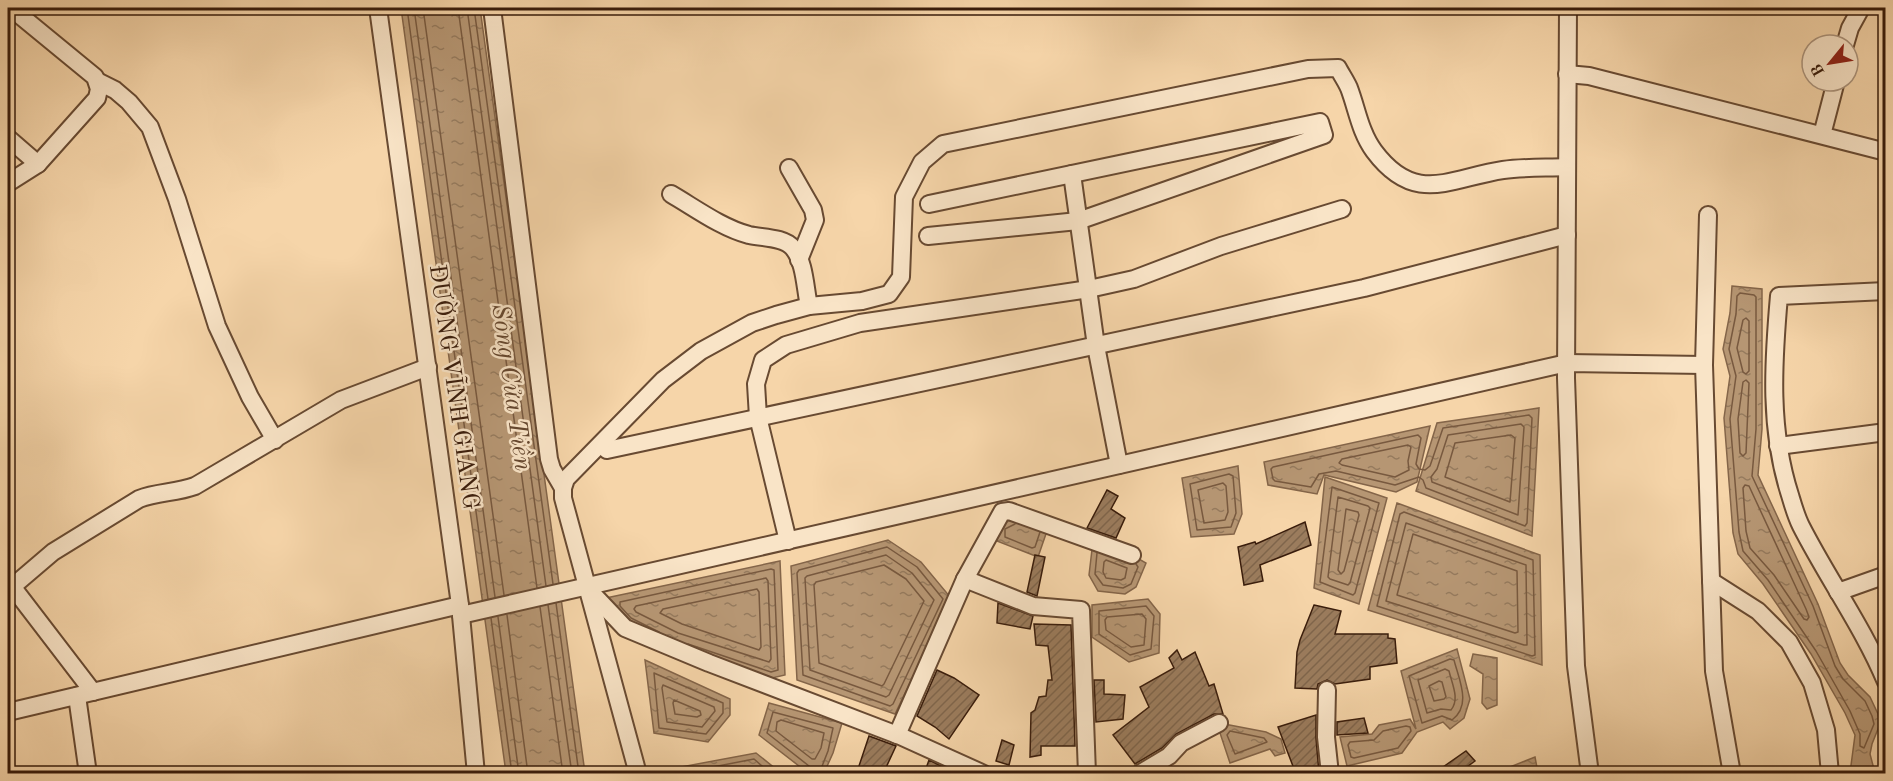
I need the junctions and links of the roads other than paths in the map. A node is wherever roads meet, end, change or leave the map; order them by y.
1 (11, 8) edge
2 (378, 8) edge
3 (492, 8) edge
4 (1568, 8) edge
5 (1861, 8) edge
6 (1849, 33) edge
7 (1567, 74) junction
8 (97, 81) junction
9 (1833, 93) edge
10 (1822, 135) junction
11 (8, 138) edge
12 (1886, 152) edge
13 (38, 164) junction
14 (1567, 167) junction
15 (789, 168) dead end
16 (1072, 174) junction
17 (8, 183) edge
18 (671, 194) dead end
19 (929, 204) dead end
20 (1342, 209) dead end
21 (1708, 215) dead end
22 (1078, 221) junction
23 (1567, 235) junction
24 (928, 236) dead end
25 (799, 260) junction
26 (1089, 289) junction
27 (1886, 291) edge
28 (809, 306) junction
29 (1096, 346) junction
30 (1567, 363) junction
31 (1704, 365) junction
32 (428, 367) junction
33 (758, 417) junction
34 (1886, 432) edge
35 (275, 440) junction
36 (1778, 446) junction
37 (607, 450) dead end
38 (1119, 465) junction
39 (563, 488) junction
40 (788, 541) junction
41 (1132, 555) dead end
42 (1886, 575) edge
43 (965, 579) junction
44 (1711, 581) junction
45 (10, 584) edge
46 (579, 589) junction
47 (1838, 592) junction
48 (461, 610) junction
49 (1886, 682) edge
50 (1327, 690) dead end
51 (85, 694) junction
52 (8, 712) edge
53 (1219, 723) dead end
54 (897, 735) junction
55 (88, 774) edge
56 (476, 774) edge
57 (638, 774) edge
58 (984, 774) edge
59 (1087, 774) edge
60 (1139, 774) edge
61 (1330, 774) edge
62 (1590, 774) edge
63 (1732, 774) edge
64 (1830, 774) edge

1 - 8 street
2 - 32 street, ĐƯỜNG VĨNH GIANG
3 - 39 street
4 - 7 street
5 - 6 street
7 - 10 street
7 - 14 street
8 - 13 street
8 - 35 street
9 - 10 street
10 - 12 street
11 - 13 street
13 - 17 street
14 - 23 street
14 - 28 street
15 - 25 street
16 - 19 street
16 - 22 street
16 - 22 street
18 - 25 street
20 - 26 street
21 - 31 street
22 - 24 street
22 - 26 street
23 - 29 street
23 - 30 street
25 - 28 street
26 - 29 street
26 - 33 street
27 - 36 street
28 - 39 street
29 - 33 street
29 - 38 street
30 - 31 street
30 - 38 street
30 - 62 street
31 - 44 street
32 - 35 street
32 - 48 street, ĐƯỜNG VĨNH GIANG
33 - 37 street
33 - 40 street
34 - 36 street
35 - 45 street
36 - 47 street
38 - 40 street
39 - 46 street
40 - 46 street
41 - 43 street
42 - 47 street
43 - 54 street
43 - 59 street
44 - 63 street
44 - 64 street
45 - 51 street
46 - 48 street
46 - 54 street
46 - 57 street
47 - 49 street
48 - 51 street
48 - 56 street, ĐƯỜNG VĨNH GIANG
50 - 61 street
51 - 52 street
51 - 55 street
53 - 60 street
54 - 58 street

